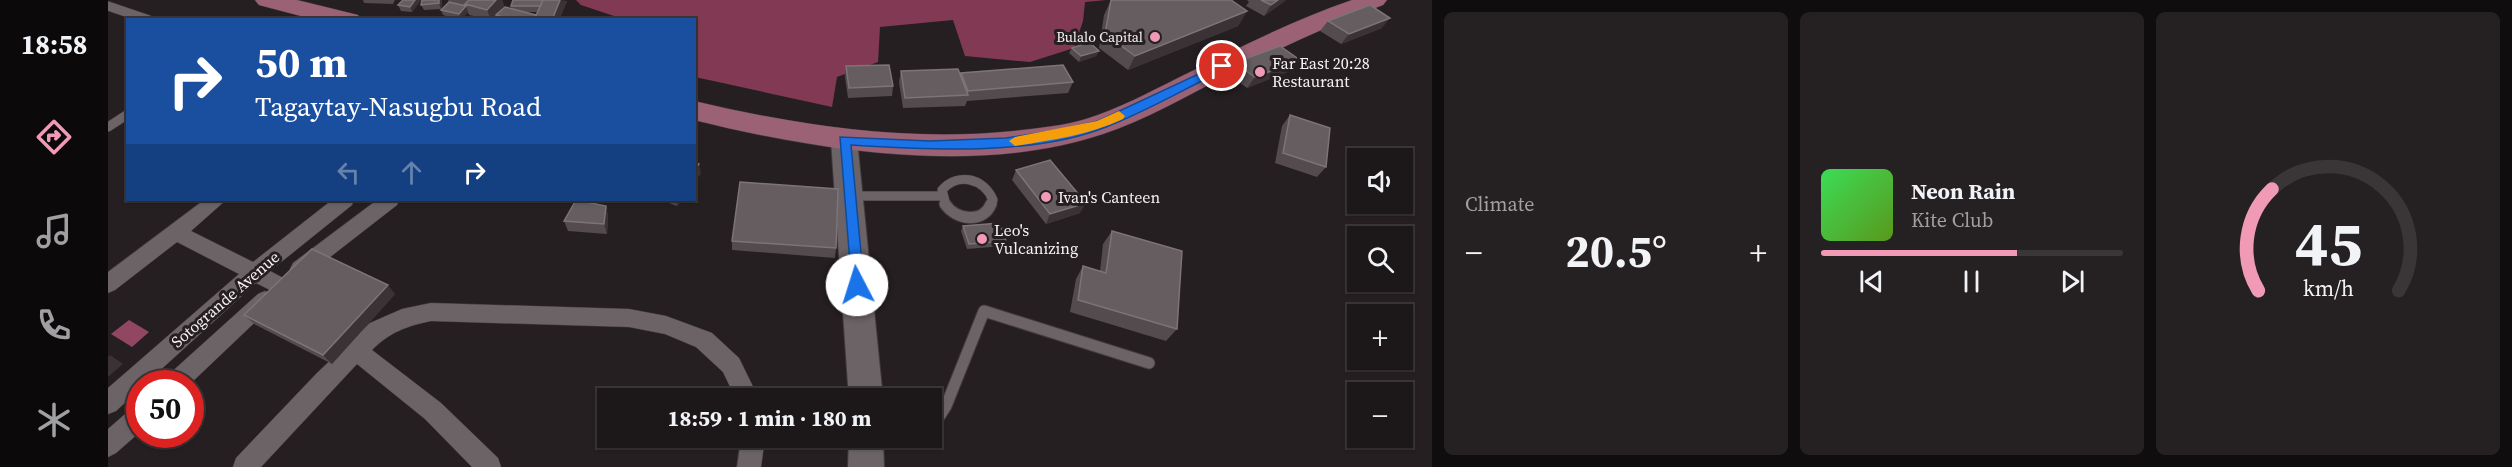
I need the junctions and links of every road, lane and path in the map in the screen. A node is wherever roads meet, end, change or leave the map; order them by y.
1 (267, 0) edge
2 (1375, 0) edge
3 (108, 6) edge
4 (143, 18) edge
5 (340, 18) edge
6 (696, 111) edge
7 (126, 115) edge
8 (108, 127) edge
9 (844, 140) junction
10 (850, 196) junction
11 (941, 196) junction
12 (216, 201) edge
13 (344, 201) edge
14 (383, 201) edge
15 (175, 232) junction
16 (254, 273) junction
17 (108, 284) edge
18 (280, 286) junction
19 (356, 350) junction
20 (1149, 363) dead end
21 (189, 370) edge
22 (742, 388) edge
23 (868, 388) edge
24 (108, 403) edge
25 (942, 412) edge
26 (126, 429) edge
27 (108, 445) edge
28 (752, 448) edge
29 (866, 448) edge
30 (245, 467) edge
31 (489, 467) edge
32 (749, 467) edge
33 (867, 467) edge

1 - 5 main road
2 - 9 main road
3 - 4 lane
6 - 9 main road
7 - 8 lane
9 - 10 main road
10 - 11 lane
10 - 23 main road
11 - 11 lane
12 - 15 street
13 - 16 street, Sotogrande Avenue
14 - 18 street, Sotogrande Avenue
15 - 16 street
15 - 17 street
16 - 18 street
16 - 24 street, Sotogrande Avenue
18 - 21 street, Sotogrande Avenue
19 - 22 street
19 - 30 street
19 - 31 street
20 - 25 lane
26 - 27 street
28 - 32 street
29 - 33 main road

